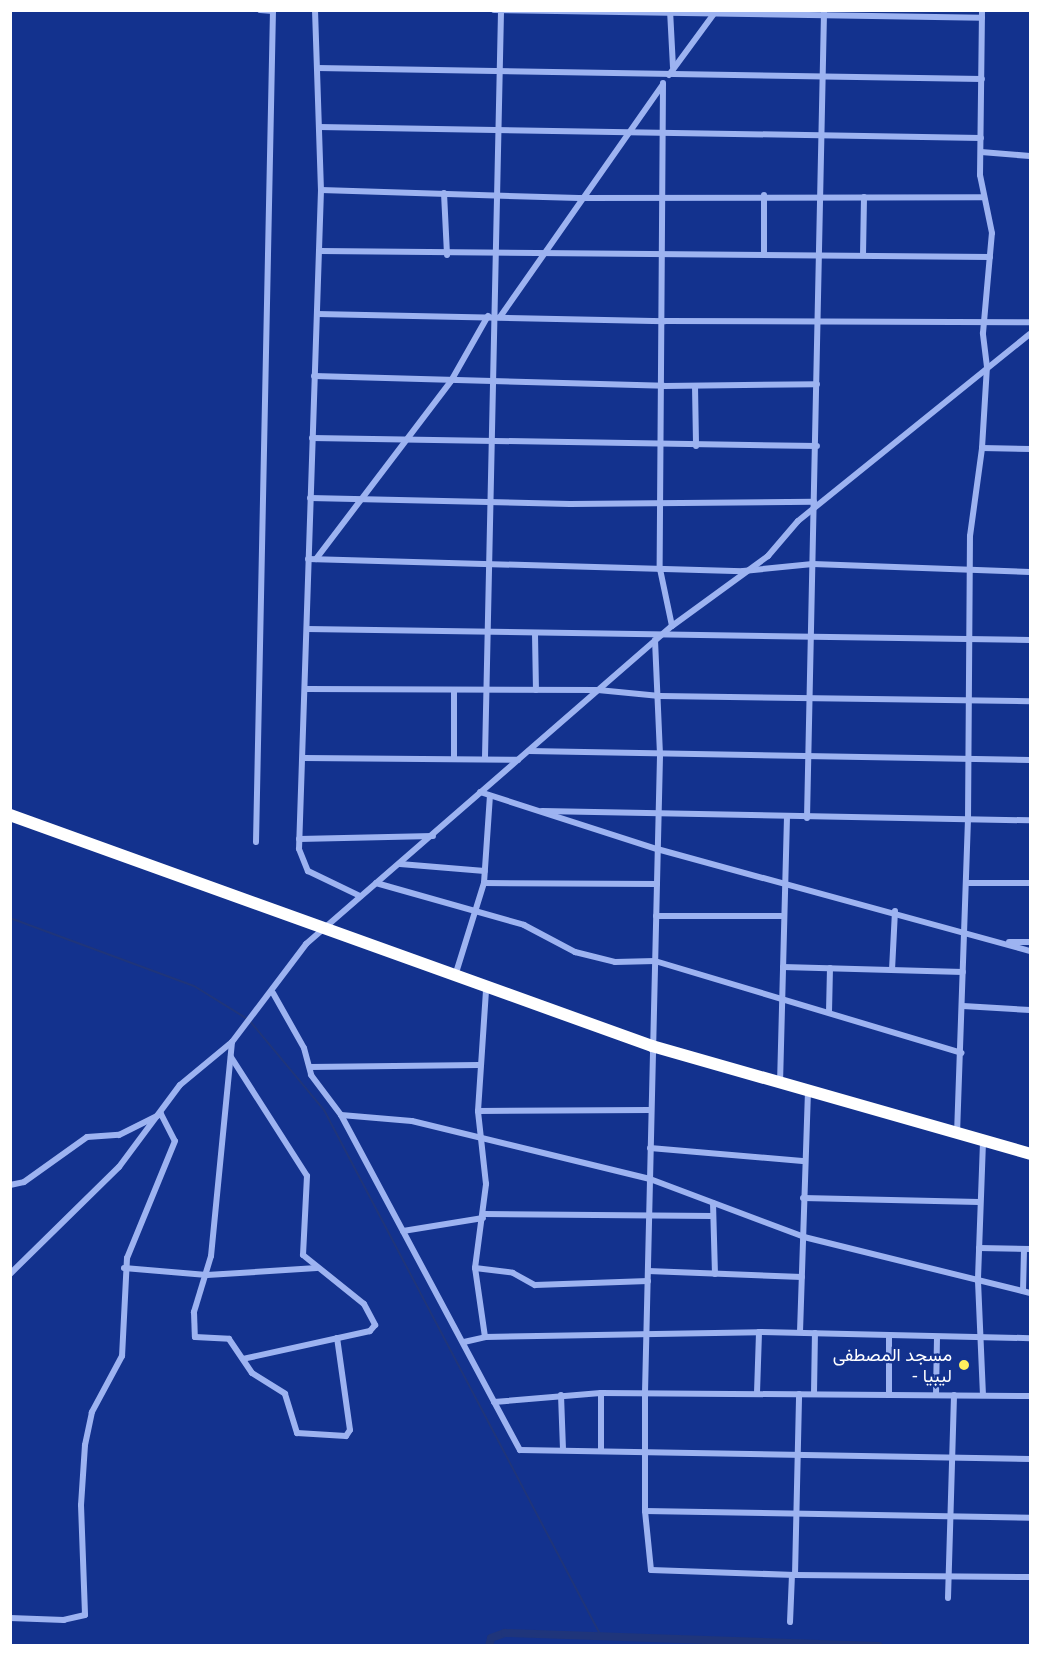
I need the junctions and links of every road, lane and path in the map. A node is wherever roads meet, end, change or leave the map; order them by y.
1 (260, 10) edge
2 (315, 10) edge
3 (494, 10) edge
4 (501, 10) edge
5 (982, 10) edge
6 (273, 11) edge
7 (670, 11) edge
8 (715, 12) edge
9 (824, 13) edge
10 (982, 18) junction
11 (317, 68) junction
12 (498, 68) junction
13 (673, 68) junction
14 (669, 74) junction
15 (821, 76) junction
16 (982, 79) junction
17 (663, 83) junction
18 (319, 127) junction
19 (496, 129) junction
20 (627, 132) junction
21 (665, 133) junction
22 (818, 135) junction
23 (981, 138) junction
24 (981, 152) junction
25 (1030, 156) edge
26 (321, 190) junction
27 (444, 193) junction
28 (495, 195) junction
29 (764, 195) junction
30 (818, 196) junction
31 (864, 197) junction
32 (982, 197) junction
33 (579, 198) junction
34 (664, 198) junction
35 (320, 251) junction
36 (764, 253) junction
37 (541, 254) junction
38 (818, 254) junction
39 (447, 255) junction
40 (496, 255) junction
41 (664, 255) junction
42 (863, 255) junction
43 (990, 257) junction
44 (317, 314) junction
45 (494, 317) junction
46 (664, 321) junction
47 (816, 321) junction
48 (984, 322) junction
49 (1030, 322) edge
50 (1030, 334) edge
51 (987, 367) junction
52 (314, 376) junction
53 (451, 381) junction
54 (490, 382) junction
55 (817, 384) junction
56 (664, 386) junction
57 (695, 386) junction
58 (312, 438) junction
59 (491, 440) junction
60 (404, 441) junction
61 (663, 446) junction
62 (696, 446) junction
63 (817, 446) junction
64 (982, 448) junction
65 (1030, 449) edge
66 (310, 498) junction
67 (362, 499) junction
68 (490, 503) junction
69 (660, 505) junction
70 (814, 505) junction
71 (308, 559) junction
72 (316, 560) junction
73 (489, 564) junction
74 (813, 564) junction
75 (660, 570) junction
76 (743, 571) junction
77 (972, 571) junction
78 (1030, 572) edge
79 (672, 626) junction
80 (308, 629) junction
81 (665, 633) junction
82 (535, 634) junction
83 (488, 635) junction
84 (811, 636) junction
85 (972, 637) junction
86 (655, 640) junction
87 (1030, 640) edge
88 (307, 689) junction
89 (454, 690) junction
90 (536, 690) junction
91 (598, 690) junction
92 (485, 691) junction
93 (660, 696) junction
94 (810, 697) junction
95 (971, 700) junction
96 (1030, 701) edge
97 (529, 751) junction
98 (660, 756) junction
99 (809, 756) junction
100 (454, 757) junction
101 (485, 757) junction
102 (304, 758) junction
103 (969, 759) junction
104 (518, 760) junction
105 (1030, 760) edge
106 (480, 792) junction
107 (490, 796) junction
108 (533, 811) junction
109 (10, 815) edge
110 (656, 816) junction
111 (786, 818) junction
112 (807, 818) junction
113 (968, 820) junction
114 (1030, 820) edge
115 (434, 836) junction
116 (298, 839) junction
117 (256, 842) dead end
118 (657, 849) junction
119 (399, 864) junction
120 (485, 872) junction
121 (785, 882) junction
122 (375, 883) junction
123 (484, 883) junction
124 (966, 883) junction
125 (657, 884) junction
126 (1030, 884) edge
127 (360, 896) junction
128 (895, 911) junction
129 (478, 914) junction
130 (784, 915) junction
131 (656, 916) junction
132 (324, 930) junction
133 (965, 930) junction
134 (999, 941) junction
135 (1030, 942) edge
136 (1030, 951) edge
137 (655, 961) junction
138 (783, 967) junction
139 (830, 968) junction
140 (892, 970) junction
141 (963, 972) junction
142 (455, 978) junction
143 (486, 989) junction
144 (273, 993) junction
145 (782, 997) junction
146 (963, 1006) junction
147 (1030, 1010) edge
148 (829, 1012) junction
149 (232, 1042) junction
150 (652, 1046) junction
151 (961, 1053) junction
152 (231, 1057) junction
153 (479, 1065) junction
154 (310, 1067) junction
155 (780, 1084) junction
156 (808, 1092) junction
157 (650, 1110) junction
158 (478, 1111) junction
159 (161, 1114) junction
160 (341, 1115) junction
161 (957, 1134) junction
162 (480, 1137) junction
163 (983, 1142) junction
164 (650, 1148) junction
165 (1030, 1154) edge
166 (802, 1161) junction
167 (650, 1179) junction
168 (10, 1185) edge
169 (803, 1198) junction
170 (979, 1202) junction
171 (713, 1203) junction
172 (483, 1216) junction
173 (712, 1216) junction
174 (649, 1218) junction
175 (403, 1231) junction
176 (804, 1237) junction
177 (979, 1248) junction
178 (1027, 1249) edge
179 (124, 1268) junction
180 (317, 1268) junction
181 (475, 1268) junction
182 (648, 1271) junction
183 (10, 1274) edge
184 (715, 1274) junction
185 (207, 1275) junction
186 (802, 1277) junction
187 (648, 1281) junction
188 (978, 1281) junction
189 (1027, 1292) edge
190 (759, 1332) junction
191 (800, 1332) junction
192 (815, 1333) junction
193 (647, 1335) junction
194 (889, 1336) junction
195 (485, 1337) junction
196 (937, 1337) junction
197 (336, 1338) junction
198 (981, 1338) junction
199 (1030, 1338) edge
200 (464, 1342) junction
201 (243, 1359) junction
202 (601, 1393) junction
203 (645, 1393) junction
204 (757, 1393) junction
205 (799, 1394) junction
206 (814, 1394) junction
207 (561, 1395) junction
208 (889, 1395) junction
209 (936, 1395) junction
210 (954, 1395) junction
211 (983, 1395) junction
212 (1030, 1396) edge
213 (494, 1402) junction
214 (563, 1450) junction
215 (601, 1451) junction
216 (646, 1451) junction
217 (799, 1456) junction
218 (950, 1458) junction
219 (1030, 1459) edge
220 (645, 1511) junction
221 (797, 1515) junction
222 (949, 1517) junction
223 (1030, 1518) edge
224 (794, 1575) junction
225 (948, 1576) junction
226 (1030, 1577) edge
227 (948, 1598) dead end
228 (10, 1618) edge
229 (790, 1622) dead end

1 - 6 street
2 - 11 street
3 - 4 street
4 - 7 street
4 - 12 street
5 - 10 street
6 - 117 street
7 - 8 street
7 - 13 street
8 - 9 street
8 - 13 street
9 - 10 street
9 - 15 street
10 - 16 street
11 - 12 street
11 - 18 street
12 - 14 street
12 - 19 street
13 - 14 street
14 - 15 street
14 - 17 street
15 - 16 street
15 - 22 street
16 - 23 street
17 - 20 street
17 - 21 street
18 - 19 street
18 - 26 street
19 - 20 street
19 - 28 street
20 - 21 street
20 - 33 street
21 - 22 street
21 - 34 street
22 - 23 street
22 - 30 street
23 - 24 street
24 - 25 street
24 - 32 street
26 - 27 street
26 - 35 street
27 - 28 street
27 - 39 street
28 - 33 street
28 - 40 street
29 - 30 street
29 - 34 street
29 - 36 street
30 - 31 street
30 - 38 street
31 - 32 street
31 - 42 street
32 - 43 street
33 - 34 street
33 - 37 street
34 - 41 street
35 - 39 street
35 - 44 street
36 - 38 street
36 - 41 street
37 - 40 street
37 - 41 street
37 - 45 street
38 - 42 street
38 - 47 street
39 - 40 street
40 - 45 street
41 - 46 street
42 - 43 street
43 - 48 street
44 - 45 street
44 - 52 street
45 - 46 street
45 - 53 street
45 - 54 street
46 - 47 street
46 - 56 street
47 - 48 street
47 - 55 street
48 - 49 street
48 - 51 street
50 - 51 street
51 - 64 street
51 - 70 street
52 - 53 street
52 - 58 street
53 - 54 street
53 - 60 street
54 - 56 street
54 - 59 street
55 - 57 street
55 - 63 street
56 - 57 street
56 - 61 street
57 - 62 street
58 - 60 street
58 - 66 street
59 - 60 street
59 - 61 street
59 - 68 street
60 - 67 street
61 - 62 street
61 - 69 street
62 - 63 street
63 - 70 street
64 - 65 street
64 - 77 street
66 - 67 street
66 - 71 street
67 - 68 street
67 - 72 street
68 - 69 street
68 - 73 street
69 - 70 street
69 - 75 street
70 - 74 street
70 - 76 street
71 - 72 street
71 - 80 street
72 - 73 street
73 - 75 street
73 - 83 street
74 - 76 street
74 - 77 street
74 - 84 street
75 - 76 street
75 - 79 street
76 - 79 street
77 - 78 street
77 - 85 street
79 - 81 street
80 - 83 street
80 - 88 street
81 - 82 street
81 - 84 street
81 - 86 street
82 - 83 street
82 - 90 street
83 - 92 street
84 - 85 street
84 - 94 street
85 - 87 street
85 - 95 street
86 - 91 street
86 - 93 street
88 - 89 street
88 - 102 street
89 - 92 street
89 - 100 street
90 - 91 street
90 - 92 street
91 - 93 street
91 - 97 street
92 - 101 street
93 - 94 street
93 - 98 street
94 - 95 street
94 - 99 street
95 - 96 street
95 - 103 street
97 - 98 street
97 - 104 street
98 - 99 street
98 - 110 street
99 - 103 street
99 - 112 street
100 - 101 street
100 - 102 street
101 - 104 street
102 - 116 street
103 - 105 street
103 - 113 street
104 - 106 street
106 - 107 street
106 - 115 street
107 - 108 street
107 - 120 street
108 - 110 street
108 - 118 street
109 - 132 highway
110 - 111 street
110 - 118 street
111 - 112 street
111 - 121 street
112 - 113 street
113 - 114 street
113 - 124 street
115 - 116 street
115 - 119 street
116 - 127 street
118 - 121 street
118 - 125 street
119 - 120 street
119 - 122 street
120 - 123 street
121 - 128 street
121 - 130 street
122 - 127 street
122 - 129 street
123 - 125 street
123 - 129 street
124 - 126 street
124 - 133 street
125 - 131 street
127 - 132 street
128 - 133 street
128 - 140 street
129 - 137 street
129 - 142 street
130 - 131 street
130 - 138 street
131 - 137 street
132 - 142 highway
132 - 144 street
133 - 134 street
133 - 141 street
134 - 135 street
134 - 136 street
137 - 145 street
137 - 150 street
138 - 139 street
138 - 145 street
139 - 140 street
139 - 148 street
140 - 141 street
141 - 146 street
142 - 143 highway
143 - 150 highway
143 - 153 street
144 - 149 street
144 - 154 street
145 - 148 street
145 - 155 street
146 - 147 street
146 - 151 street
148 - 151 street
149 - 152 street
149 - 159 street
150 - 155 highway
150 - 157 street
151 - 161 street
152 - 180 street
152 - 185 street
153 - 154 street
153 - 158 street
154 - 160 street
155 - 156 highway
156 - 161 highway
156 - 166 street
157 - 158 street
157 - 164 street
158 - 162 street
159 - 168 street
159 - 179 street
159 - 183 street
160 - 162 street
160 - 175 street
161 - 163 highway
162 - 167 street
162 - 172 street
163 - 165 highway
163 - 170 street
164 - 166 street
164 - 167 street
166 - 169 street
167 - 171 street
167 - 174 street
169 - 170 street
169 - 176 street
170 - 177 street
171 - 173 street
171 - 176 street
172 - 174 street
172 - 175 street
172 - 181 street
173 - 174 street
173 - 184 street
174 - 182 street
175 - 200 street
176 - 186 street
176 - 188 street
177 - 178 street
177 - 188 street
178 - 189 street
179 - 185 street
179 - 228 street
180 - 185 street
180 - 197 street
181 - 187 street
181 - 195 street
182 - 184 street
182 - 187 street
184 - 186 street
185 - 201 street
186 - 191 street
187 - 193 street
188 - 189 street
188 - 198 street
190 - 191 street
190 - 193 street
190 - 204 street
191 - 192 street
192 - 194 street
192 - 206 street
193 - 195 street
193 - 203 street
194 - 196 street
194 - 208 street
195 - 200 street
196 - 198 street
196 - 209 street
197 - 201 street
197 - 201 street
198 - 199 street
198 - 211 street
200 - 213 street
202 - 203 street
202 - 207 street
202 - 215 street
203 - 204 street
203 - 216 street
204 - 205 street
205 - 206 street
205 - 217 street
206 - 208 street
207 - 213 street
207 - 214 street
208 - 209 street
209 - 210 street
210 - 211 street
210 - 218 street
211 - 212 street
213 - 214 street
214 - 215 street
215 - 216 street
216 - 217 street
216 - 220 street
217 - 218 street
217 - 221 street
218 - 219 street
218 - 222 street
220 - 221 street
220 - 224 street
221 - 222 street
221 - 224 street
222 - 223 street
222 - 225 street
224 - 225 street
224 - 229 street
225 - 226 street
225 - 227 street

